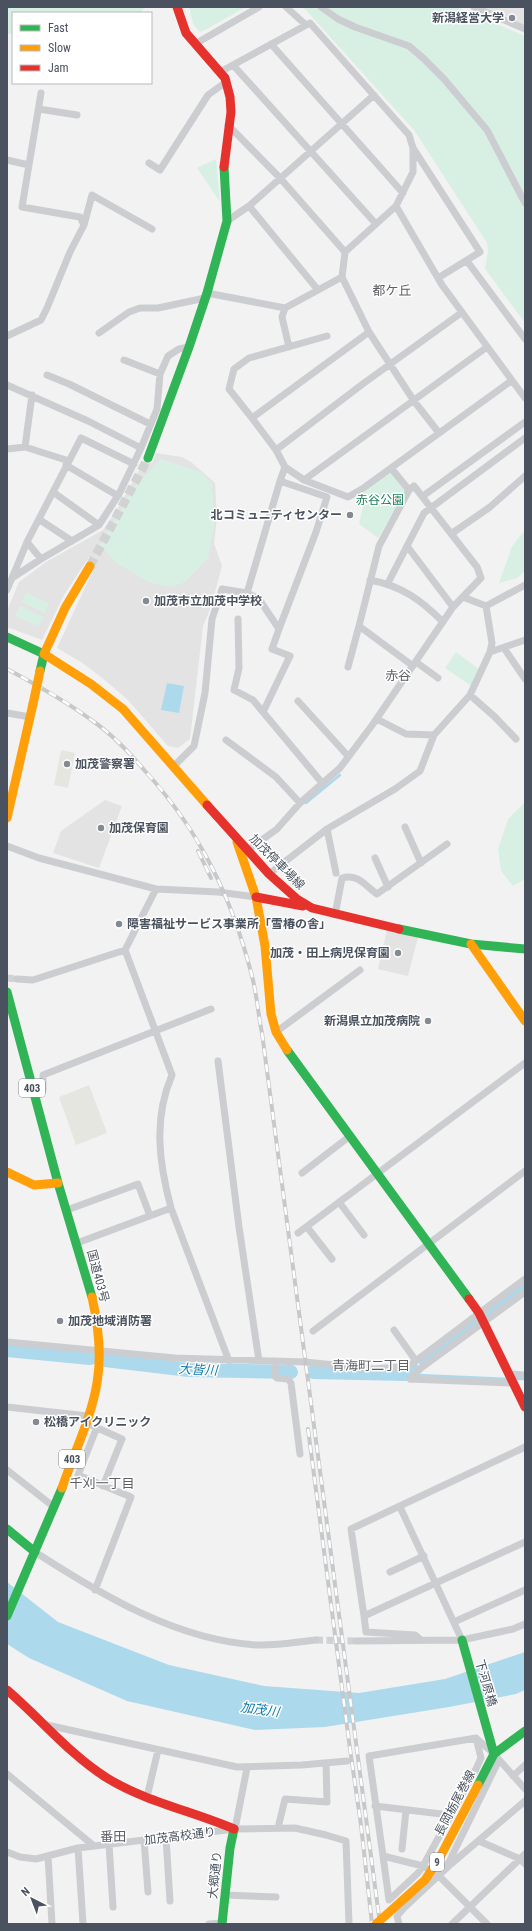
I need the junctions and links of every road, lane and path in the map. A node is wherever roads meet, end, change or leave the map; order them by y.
1 (177, 7) edge
2 (259, 7) edge
3 (286, 7) edge
4 (321, 7) edge
5 (474, 7) edge
6 (306, 25) junction
7 (525, 29) edge
8 (195, 44) junction
9 (271, 44) junction
10 (233, 65) junction
11 (220, 72) junction
12 (226, 82) junction
13 (42, 93) dead end
14 (374, 95) junction
15 (39, 110) junction
16 (77, 115) dead end
17 (341, 124) junction
18 (228, 125) junction
19 (413, 148) junction
20 (310, 151) junction
21 (7, 160) edge
22 (149, 164) dead end
23 (29, 165) junction
24 (280, 178) junction
25 (403, 193) junction
26 (525, 202) edge
27 (249, 206) junction
28 (396, 206) junction
29 (227, 221) junction
30 (376, 224) junction
31 (84, 225) junction
32 (152, 229) dead end
33 (345, 252) junction
34 (467, 260) junction
35 (342, 277) junction
36 (438, 278) junction
37 (318, 290) junction
38 (206, 295) junction
39 (285, 308) junction
40 (461, 313) junction
41 (369, 332) junction
42 (99, 333) dead end
43 (7, 336) edge
44 (327, 336) dead end
45 (525, 339) edge
46 (189, 347) junction
47 (289, 347) junction
48 (488, 347) junction
49 (124, 360) dead end
50 (389, 365) junction
51 (160, 374) junction
52 (46, 375) dead end
53 (511, 381) junction
54 (7, 385) edge
55 (32, 395) junction
56 (525, 398) edge
57 (414, 401) junction
58 (252, 418) junction
59 (525, 422) edge
60 (150, 424) junction
61 (439, 433) junction
62 (525, 438) edge
63 (25, 447) junction
64 (141, 448) junction
65 (7, 449) edge
66 (276, 450) junction
67 (148, 458) tunnel mouth
68 (68, 463) junction
69 (134, 464) junction
70 (284, 467) junction
71 (391, 468) junction
72 (525, 476) edge
73 (304, 480) junction
74 (280, 481) junction
75 (409, 490) junction
76 (53, 492) junction
77 (118, 496) junction
78 (423, 496) junction
79 (431, 507) junction
80 (40, 520) junction
81 (99, 525) junction
82 (452, 534) junction
83 (72, 541) junction
84 (27, 542) junction
85 (408, 546) junction
86 (41, 559) junction
87 (90, 566) tunnel mouth
88 (12, 578) junction
89 (370, 580) junction
90 (388, 583) junction
91 (525, 585) edge
92 (7, 590) edge
93 (247, 593) junction
94 (463, 597) junction
95 (486, 606) junction
96 (453, 607) junction
97 (238, 619) dead end
98 (443, 622) junction
99 (359, 626) junction
100 (279, 628) junction
101 (7, 637) edge
102 (525, 640) edge
103 (504, 648) junction
104 (490, 652) junction
105 (44, 654) junction
106 (415, 664) junction
107 (348, 667) dead end
108 (438, 678) dead end
109 (525, 679) edge
110 (470, 696) junction
111 (298, 701) dead end
112 (263, 712) junction
113 (7, 713) edge
114 (30, 717) junction
115 (377, 719) junction
116 (434, 735) junction
117 (226, 740) dead end
118 (516, 740) dead end
119 (348, 756) junction
120 (174, 766) junction
121 (323, 784) junction
122 (300, 803) junction
123 (7, 818) edge
124 (405, 827) dead end
125 (327, 829) junction
126 (234, 836) junction
127 (447, 844) dead end
128 (7, 846) edge
129 (248, 850) junction
130 (375, 858) dead end
131 (421, 864) junction
132 (336, 873) dead end
133 (269, 874) junction
134 (388, 887) junction
135 (156, 889) junction
136 (256, 897) junction
137 (312, 908) junction
138 (335, 915) junction
139 (471, 944) junction
140 (525, 949) edge
141 (125, 950) junction
142 (360, 970) dead end
143 (17, 979) tunnel mouth
144 (7, 992) edge
145 (211, 1009) dead end
146 (525, 1021) edge
147 (155, 1032) junction
148 (276, 1032) junction
149 (218, 1061) dead end
150 (525, 1063) edge
151 (34, 1096) junction
152 (350, 1136) junction
153 (525, 1171) edge
154 (7, 1172) edge
155 (302, 1173) dead end
156 (378, 1173) junction
157 (58, 1183) junction
158 (339, 1202) junction
159 (170, 1208) junction
160 (66, 1210) junction
161 (150, 1216) junction
162 (307, 1227) junction
163 (298, 1233) dead end
164 (364, 1235) dead end
165 (77, 1243) junction
166 (429, 1244) junction
167 (332, 1259) dead end
168 (525, 1279) edge
169 (525, 1292) edge
170 (479, 1313) junction
171 (484, 1322) junction
172 (394, 1330) dead end
173 (313, 1331) dead end
174 (7, 1342) edge
175 (98, 1350) junction
176 (229, 1361) junction
177 (259, 1361) junction
178 (416, 1361) junction
179 (276, 1367) junction
180 (509, 1374) junction
181 (525, 1375) edge
182 (513, 1383) junction
183 (7, 1407) edge
184 (525, 1407) edge
185 (86, 1419) junction
186 (97, 1428) junction
187 (525, 1447) edge
188 (300, 1454) dead end
189 (7, 1470) edge
190 (103, 1486) junction
191 (54, 1506) junction
192 (400, 1506) junction
193 (7, 1529) edge
194 (525, 1542) edge
195 (35, 1552) junction
196 (424, 1556) junction
197 (390, 1572) dead end
198 (436, 1583) junction
199 (95, 1590) junction
200 (525, 1590) edge
201 (7, 1616) edge
202 (364, 1616) junction
203 (454, 1622) junction
204 (525, 1624) edge
205 (316, 1640) tunnel mouth
206 (356, 1640) tunnel mouth
207 (421, 1640) junction
208 (462, 1640) junction
209 (7, 1690) edge
210 (47, 1725) junction
211 (525, 1731) edge
212 (476, 1738) junction
213 (158, 1750) junction
214 (497, 1757) junction
215 (347, 1761) dead end
216 (326, 1763) junction
217 (525, 1765) edge
218 (247, 1768) junction
219 (7, 1774) edge
220 (513, 1776) junction
221 (525, 1789) edge
222 (147, 1797) junction
223 (525, 1801) edge
224 (375, 1806) junction
225 (406, 1810) junction
226 (450, 1815) junction
227 (278, 1828) junction
228 (235, 1829) junction
229 (166, 1838) junction
230 (144, 1840) junction
231 (479, 1841) junction
232 (109, 1844) junction
233 (94, 1846) junction
234 (78, 1848) junction
235 (402, 1848) dead end
236 (7, 1852) edge
237 (48, 1856) junction
238 (383, 1856) junction
239 (523, 1859) edge
240 (423, 1866) junction
241 (446, 1869) junction
242 (439, 1876) junction
243 (148, 1892) dead end
244 (225, 1895) junction
245 (276, 1897) dead end
246 (170, 1901) dead end
247 (113, 1907) dead end
248 (470, 1907) junction
249 (222, 1923) edge
250 (484, 1923) edge
251 (52, 1924) edge
252 (83, 1924) edge
253 (209, 1924) edge
254 (349, 1924) edge
255 (376, 1924) edge
256 (399, 1924) edge
257 (452, 1924) edge

1 - 8 main road
2 - 8 street
3 - 6 street
4 - 26 street
5 - 7 street
6 - 9 street
6 - 14 street
8 - 11 main road
9 - 10 street
9 - 17 street
10 - 11 street
10 - 20 street
11 - 12 main road
12 - 18 main road
12 - 22 street
13 - 15 street
14 - 17 street
14 - 19 street
15 - 16 street
15 - 23 street
17 - 20 street
17 - 25 street
18 - 24 street
18 - 29 main road
19 - 25 street
19 - 34 street
20 - 24 street
20 - 30 street
21 - 23 street
23 - 31 street
24 - 27 street
24 - 33 street
25 - 28 street
27 - 29 street
27 - 37 street
28 - 30 street
28 - 36 street
29 - 38 main road
30 - 33 street
31 - 32 street
31 - 43 street
33 - 35 street
34 - 36 street
34 - 45 street
35 - 37 street
35 - 41 street
36 - 40 street
37 - 39 street
38 - 39 street
38 - 42 street
38 - 46 main road
39 - 47 street
40 - 48 street
40 - 50 street
41 - 50 street
41 - 58 street
44 - 47 street
46 - 51 street
46 - 67 main road
47 - 58 street
48 - 53 street
48 - 57 street
49 - 51 street
50 - 57 street
50 - 66 street
51 - 60 street
52 - 60 street
53 - 56 street
53 - 61 street
54 - 55 street
55 - 63 street
55 - 64 street
57 - 61 street
57 - 73 street
58 - 66 street
59 - 78 street
60 - 64 street
61 - 71 street
62 - 79 street
63 - 65 street
63 - 68 street
64 - 69 street
66 - 70 street
68 - 69 street
68 - 76 street
68 - 77 street
69 - 77 street
70 - 73 street
70 - 74 street
71 - 73 street
71 - 75 street
72 - 82 street
74 - 93 street
74 - 100 street
75 - 78 street
75 - 89 street
76 - 80 street
76 - 81 street
77 - 81 street
78 - 79 street
79 - 82 street
79 - 85 street
80 - 83 street
80 - 84 street
81 - 83 street
82 - 94 street
83 - 86 street
84 - 86 street
84 - 88 street
85 - 90 street
85 - 96 street
86 - 88 street
87 - 105 main road
88 - 92 street
89 - 90 street
89 - 99 street
90 - 98 street
91 - 95 street
93 - 100 street
93 - 120 street
94 - 95 street
94 - 96 street
95 - 104 street
96 - 98 street
97 - 112 street
98 - 106 street
99 - 106 street
99 - 107 street
100 - 112 street
101 - 105 main road
102 - 103 street
103 - 104 street
103 - 109 street
104 - 110 street
105 - 114 main road, bridge
105 - 120 main road, 加茂停車場線
106 - 108 street
106 - 115 street
110 - 116 street
110 - 118 street
111 - 119 street
112 - 121 street
113 - 114 street
114 - 123 main road
115 - 116 street
115 - 119 street
116 - 125 street
117 - 122 street
119 - 121 street
120 - 126 main road, 加茂停車場線
121 - 122 street
122 - 129 street
124 - 131 street
125 - 132 street
125 - 133 street
126 - 129 main road, 加茂停車場線
126 - 136 main road
127 - 131 street
128 - 135 street
129 - 133 main road, 加茂停車場線
130 - 134 street
131 - 134 street
133 - 137 main road, 加茂停車場線
134 - 138 street
135 - 136 street
135 - 141 street
136 - 137 main road
136 - 148 main road
137 - 138 main road, 加茂停車場線
138 - 139 main road, 加茂停車場線
139 - 140 main road, 加茂停車場線
139 - 146 main road
141 - 143 street
141 - 147 street
142 - 148 street
144 - 151 main road, 国道403号 / 403
145 - 147 street
147 - 151 street
147 - 159 street
148 - 152 main road
149 - 177 street
150 - 156 street
151 - 157 main road, 国道403号 / 403
152 - 155 street
152 - 156 main road
153 - 166 street
154 - 157 main road
156 - 158 street
156 - 166 main road
157 - 160 main road, 国道403号 / 403
158 - 162 street
158 - 164 street
159 - 161 street
159 - 176 street
160 - 161 street
160 - 165 main road, 国道403号 / 403
161 - 165 street
162 - 163 street
162 - 167 street
165 - 175 main road, 国道403号 / 403
166 - 170 main road
166 - 173 street
168 - 170 street
169 - 171 street
170 - 171 main road
170 - 178 street
171 - 180 main road
171 - 182 street
172 - 178 street
174 - 175 street
175 - 176 street
175 - 185 main road, 国道403号 / 403
176 - 177 street
177 - 179 street
178 - 179 street
179 - 188 street
180 - 181 street
180 - 182 main road
182 - 184 main road
183 - 185 street
185 - 186 street
185 - 191 main road, 国道403号 / 403
186 - 190 street
186 - 190 street
187 - 192 street
189 - 191 street
190 - 199 street
191 - 195 main road, 国道403号 / 403
192 - 196 street
192 - 202 street
193 - 195 main road
194 - 198 street
195 - 199 street
195 - 201 main road, 国道403号 / 403
196 - 197 street
196 - 198 street
198 - 202 street
198 - 203 street
199 - 205 street
200 - 203 street
202 - 207 street
203 - 208 street
204 - 208 street
206 - 207 street
207 - 208 street
208 - 214 main road, 下河原橋
209 - 210 main road
210 - 213 street
210 - 222 main road
211 - 214 main road, 長岡栃尾巻線 / 9
212 - 214 street
212 - 224 street
212 - 226 street
213 - 218 street
213 - 222 street
214 - 220 street
214 - 241 street
214 - 255 main road, 長岡栃尾巻線 / 9, bridge
215 - 216 street
216 - 218 street
216 - 227 street
217 - 220 street
218 - 228 street
219 - 233 street
220 - 221 street
222 - 228 main road
223 - 231 street
224 - 225 street
224 - 238 street
225 - 226 street
225 - 235 street
226 - 240 street
227 - 228 street, 加茂高校通り
227 - 254 street, 加茂高校通り
228 - 229 street, 加茂高校通り
228 - 244 main road, 大郷通り
229 - 230 street, 加茂高校通り
229 - 246 street
230 - 232 street, 加茂高校通り
230 - 243 street
231 - 239 street
231 - 241 street
232 - 233 street, 加茂高校通り
232 - 247 street
233 - 234 street, 加茂高校通り
234 - 237 street, 加茂高校通り
234 - 252 street
236 - 237 street, 加茂高校通り
237 - 251 street
238 - 240 street
238 - 240 street
239 - 248 street
240 - 242 street
241 - 242 street
242 - 248 street
242 - 256 street
244 - 245 street
244 - 249 main road, 大郷通り
248 - 250 street
248 - 257 street
249 - 253 street

